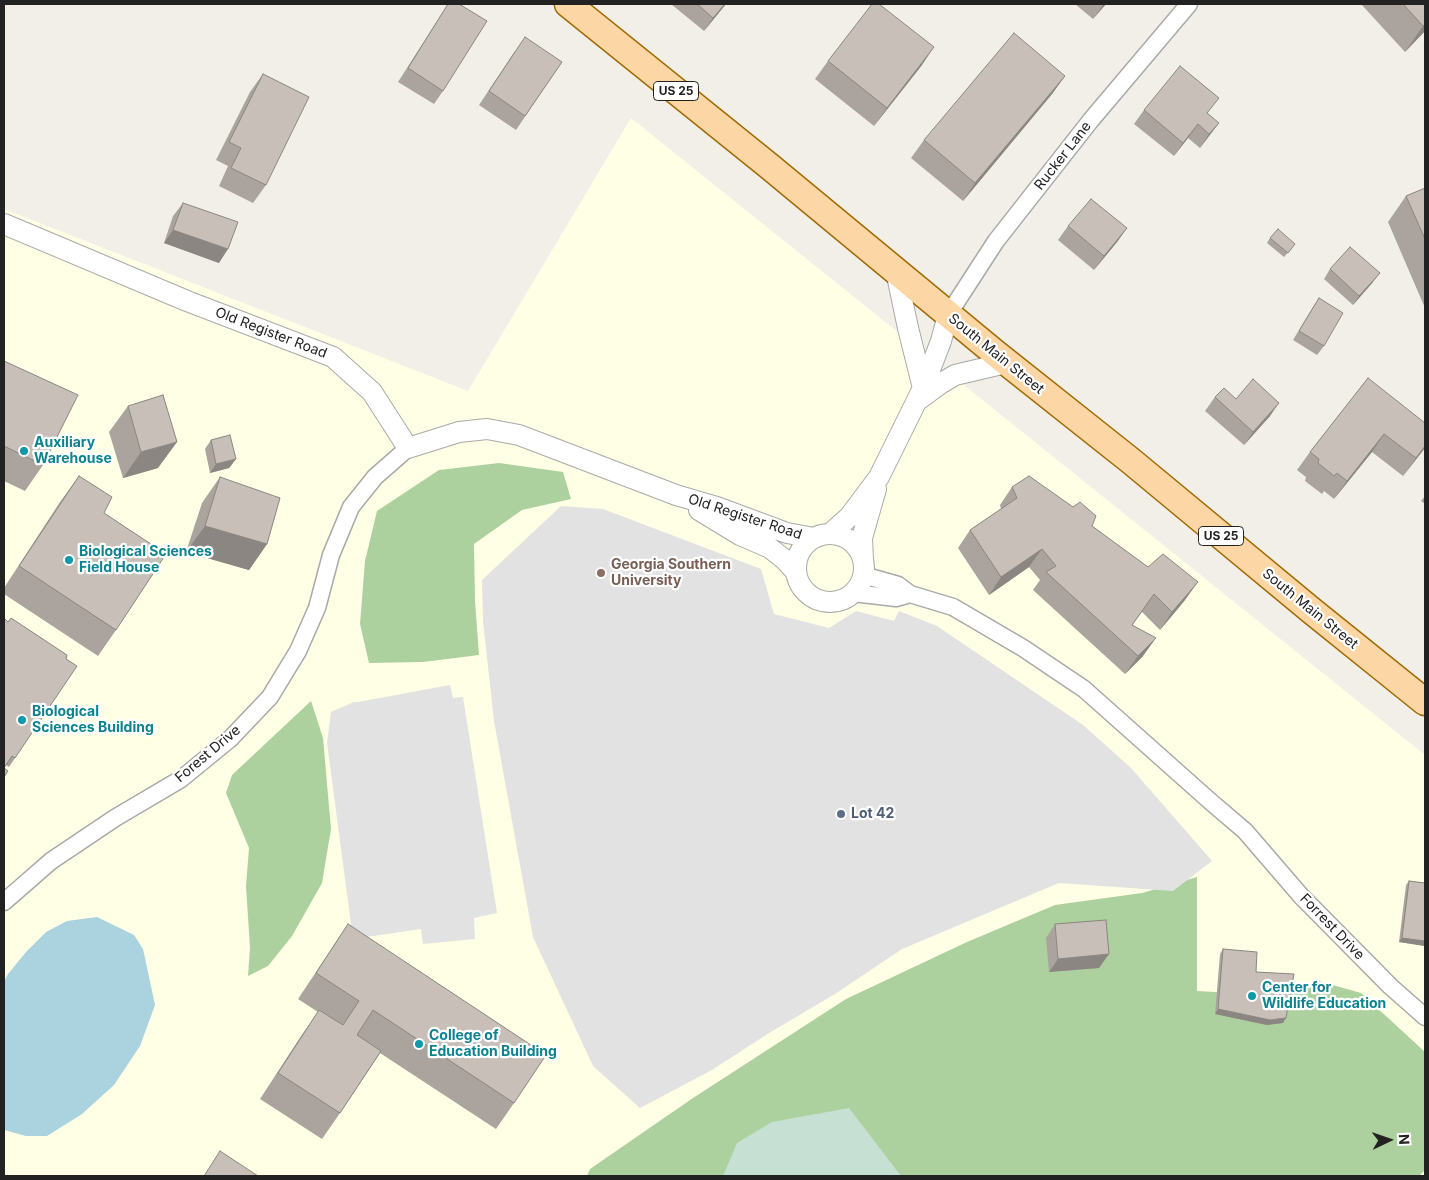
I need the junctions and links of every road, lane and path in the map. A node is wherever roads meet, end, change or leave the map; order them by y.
1 (1189, 4) edge
2 (582, 8) edge
3 (4, 224) edge
4 (896, 272) junction
5 (948, 315) junction
6 (1006, 363) junction
7 (919, 395) junction
8 (408, 448) junction
9 (879, 477) junction
10 (676, 495) junction
11 (822, 536) junction
12 (863, 568) junction
13 (796, 572) junction
14 (853, 593) junction
15 (910, 594) junction
16 (1425, 702) edge
17 (4, 902) edge
18 (1425, 1017) edge

1 - 5 street, Rucker Lane
2 - 4 main road, South Main Street / US 25
3 - 8 street, Old Register Road
4 - 5 main road, South Main Street / US 25
4 - 7 street
5 - 6 main road, South Main Street / US 25
5 - 7 street, Old Register Road
6 - 7 street, Old Register Road
6 - 16 main road, South Main Street / US 25
7 - 9 street, Old Register Road
8 - 10 street, Old Register Road
8 - 17 street, Forest Drive
9 - 11 street, Old Register Road
9 - 12 street, Old Register Road
10 - 11 street, Old Register Road
10 - 13 street, Old Register Road
11 - 12 street, Old Register Road
11 - 13 street, Old Register Road
12 - 14 street
12 - 15 street
13 - 14 street, Old Register Road
14 - 15 street
15 - 18 street, Forrest Drive

